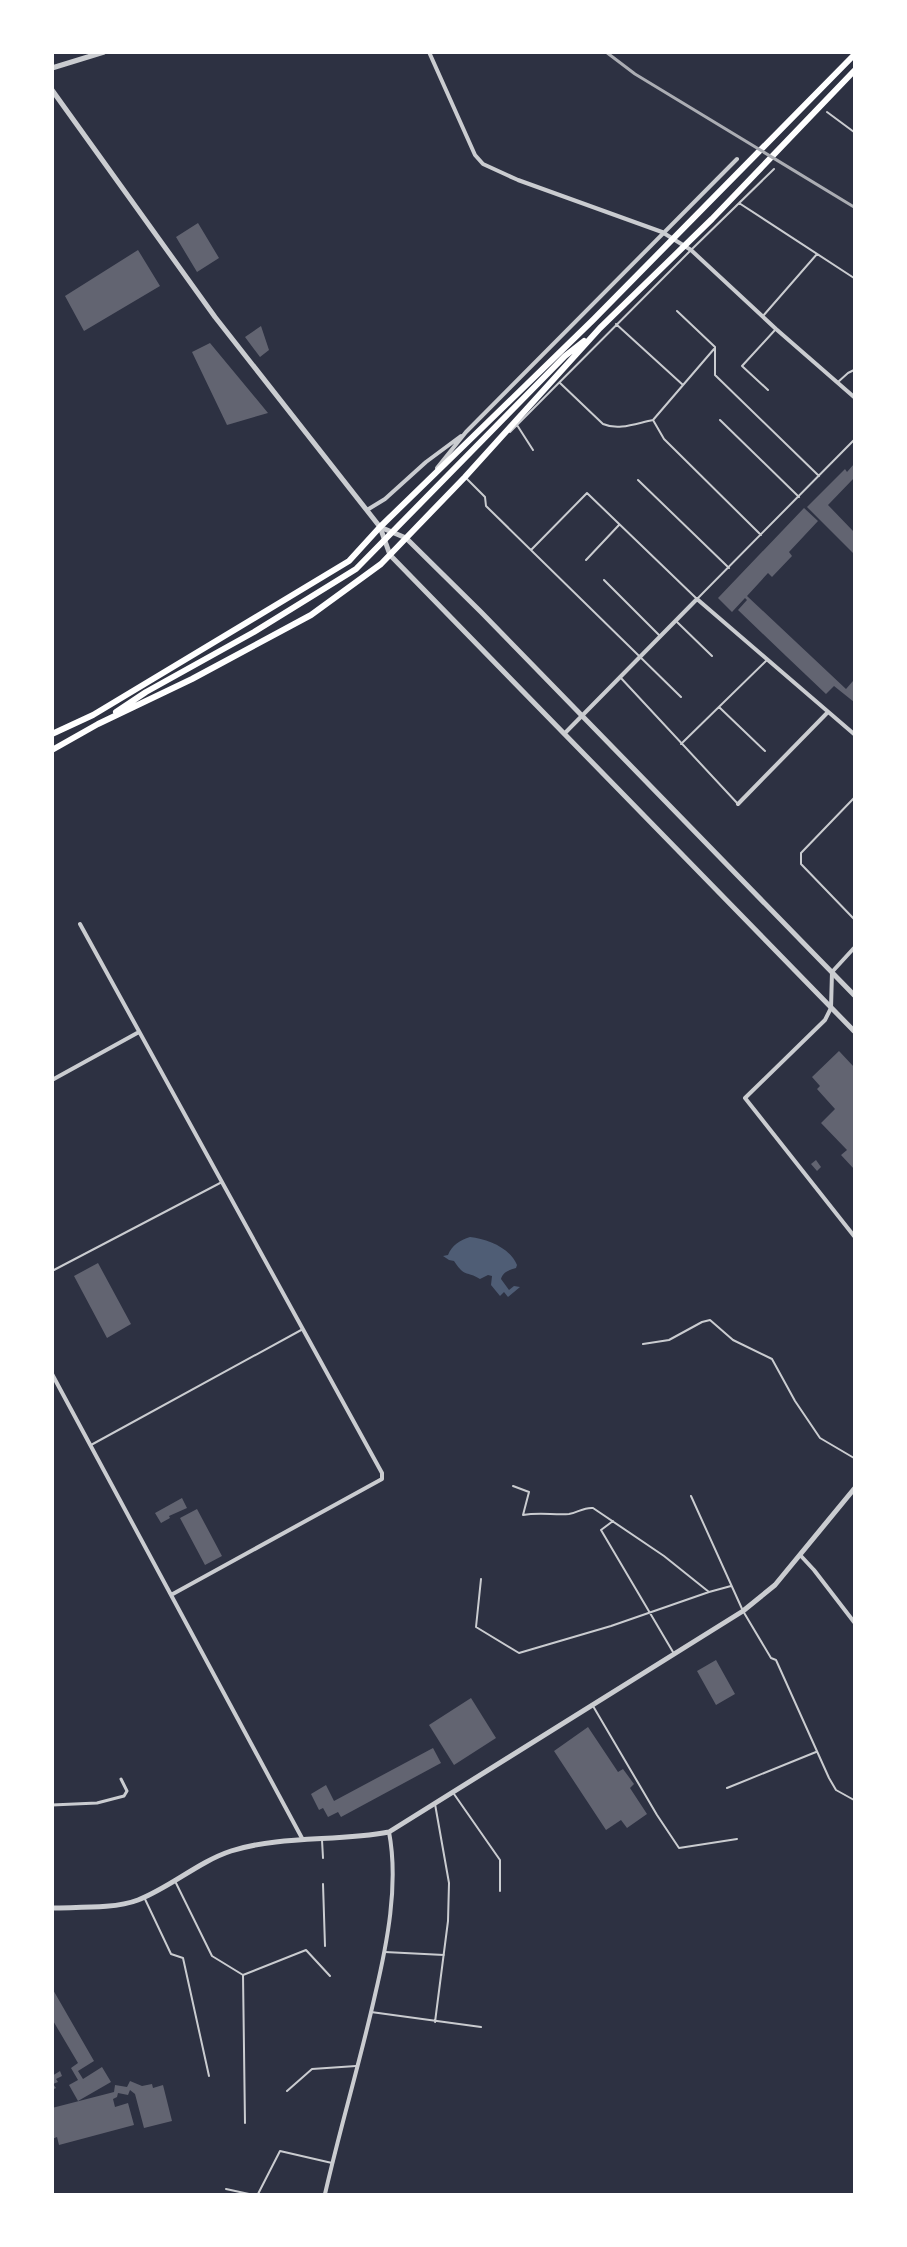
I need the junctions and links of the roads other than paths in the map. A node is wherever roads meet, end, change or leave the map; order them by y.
1 (104, 52) edge
2 (429, 52) edge
3 (855, 55) edge
4 (52, 68) edge
5 (855, 71) edge
6 (52, 90) edge
7 (826, 112) dead end
8 (855, 132) edge
9 (737, 159) dead end
10 (774, 169) dead end
11 (739, 203) junction
12 (662, 232) junction
13 (691, 250) junction
14 (817, 254) junction
15 (855, 278) edge
16 (677, 312) dead end
17 (763, 316) junction
18 (592, 320) junction
19 (616, 324) junction
20 (600, 328) junction
21 (776, 329) junction
22 (715, 347) junction
23 (565, 356) junction
24 (855, 370) edge
25 (559, 382) junction
26 (837, 383) junction
27 (683, 385) junction
28 (768, 390) dead end
29 (855, 397) edge
30 (653, 420) junction
31 (720, 420) dead end
32 (517, 425) junction
33 (466, 432) junction
34 (855, 440) edge
35 (533, 450) dead end
36 (819, 476) junction
37 (465, 477) junction
38 (638, 480) dead end
39 (424, 484) junction
40 (799, 497) junction
41 (367, 510) junction
42 (620, 525) junction
43 (380, 527) junction
44 (761, 535) junction
45 (406, 538) junction
46 (531, 550) junction
47 (390, 555) junction
48 (586, 560) dead end
49 (729, 568) junction
50 (604, 580) dead end
51 (697, 599) junction
52 (676, 621) junction
53 (661, 636) junction
54 (641, 656) junction
55 (712, 656) dead end
56 (766, 660) junction
57 (620, 678) junction
58 (146, 692) junction
59 (681, 697) dead end
60 (719, 707) junction
61 (828, 712) junction
62 (93, 715) junction
63 (583, 716) junction
64 (98, 724) junction
65 (565, 733) junction
66 (52, 734) edge
67 (855, 734) edge
68 (681, 744) junction
69 (52, 750) edge
70 (765, 751) dead end
71 (855, 798) edge
72 (738, 804) joint
73 (855, 919) edge
74 (80, 924) dead end
75 (855, 948) edge
76 (832, 972) junction
77 (855, 995) edge
78 (831, 1008) junction
79 (855, 1031) edge
80 (139, 1032) junction
81 (52, 1080) edge
82 (222, 1182) junction
83 (855, 1236) edge
84 (52, 1271) edge
85 (303, 1329) junction
86 (643, 1344) dead end
87 (52, 1374) edge
88 (91, 1445) junction
89 (855, 1458) edge
90 (513, 1486) dead end
91 (855, 1490) edge
92 (691, 1496) dead end
93 (613, 1521) junction
94 (801, 1556) junction
95 (481, 1579) dead end
96 (731, 1586) junction
97 (709, 1592) junction
98 (171, 1595) junction
99 (743, 1611) junction
100 (650, 1613) junction
101 (855, 1622) edge
102 (674, 1653) junction
103 (592, 1706) junction
104 (817, 1752) junction
105 (121, 1779) dead end
106 (727, 1788) dead end
107 (453, 1793) junction
108 (855, 1800) edge
109 (435, 1804) junction
110 (52, 1805) edge
111 (389, 1832) junction
112 (737, 1839) dead end
113 (304, 1840) junction
114 (322, 1840) junction
115 (323, 1858) dead end
116 (175, 1881) junction
117 (324, 1884) dead end
118 (500, 1891) dead end
119 (144, 1897) junction
120 (52, 1908) edge
121 (325, 1946) dead end
122 (385, 1952) junction
123 (444, 1955) junction
124 (243, 1975) junction
125 (330, 1976) dead end
126 (371, 2012) junction
127 (435, 2022) junction
128 (481, 2028) dead end
129 (359, 2066) junction
130 (209, 2076) dead end
131 (287, 2091) dead end
132 (245, 2123) dead end
133 (332, 2163) junction
134 (226, 2189) dead end
135 (249, 2194) edge
136 (258, 2194) edge
137 (325, 2194) edge

1 - 4 street
2 - 12 street
3 - 18 main road
5 - 20 main road
6 - 41 street
7 - 8 lane
9 - 12 street
10 - 11 lane
11 - 13 lane
11 - 14 lane
12 - 13 street
12 - 33 street
13 - 17 street
13 - 19 lane
14 - 15 lane
14 - 17 lane
16 - 22 lane
17 - 21 street
18 - 23 main road
18 - 39 main road
19 - 25 lane
19 - 27 lane
20 - 23 main road
20 - 37 main road
21 - 26 street
21 - 28 lane
22 - 27 lane
22 - 36 lane
23 - 58 main road
24 - 26 lane
25 - 30 lane
25 - 32 lane
26 - 29 street
27 - 30 lane
30 - 44 lane
31 - 40 lane
32 - 35 lane
32 - 37 lane
33 - 39 street
33 - 41 street
34 - 36 lane
36 - 40 lane
37 - 45 main road
37 - 46 lane
38 - 49 lane
39 - 43 main road
40 - 44 lane
41 - 43 street
42 - 46 lane
42 - 48 lane
42 - 51 lane
43 - 45 street
43 - 47 street
43 - 62 main road
44 - 49 lane
45 - 47 main road
45 - 63 street
46 - 54 lane
47 - 64 main road
47 - 65 street
49 - 51 lane
50 - 53 lane
51 - 52 street
51 - 56 street
52 - 53 street
52 - 55 lane
53 - 54 street
54 - 57 street
54 - 59 lane
56 - 60 lane
56 - 61 street
57 - 63 street
57 - 68 lane
58 - 62 main road
58 - 64 main road
60 - 68 lane
60 - 70 lane
61 - 67 street
61 - 72 street
62 - 66 main road
63 - 65 street
63 - 76 street
64 - 69 main road
65 - 78 street
68 - 72 lane
71 - 73 lane
74 - 80 street
75 - 76 street
76 - 77 street
76 - 78 street
78 - 79 street
78 - 83 street
80 - 81 street
80 - 82 street
82 - 84 lane
82 - 85 street
85 - 88 lane
85 - 98 street
86 - 89 lane
87 - 88 street
88 - 98 street
90 - 93 lane
91 - 94 street
92 - 96 lane
93 - 97 lane
93 - 100 lane
94 - 99 street
94 - 101 street
95 - 100 lane
96 - 97 lane
96 - 99 lane
97 - 100 lane
98 - 113 street
99 - 102 street
99 - 104 lane
100 - 102 lane
102 - 103 street
103 - 107 street
103 - 112 lane
104 - 106 lane
104 - 108 lane
105 - 110 street
107 - 109 street
107 - 118 lane
109 - 111 street
109 - 123 lane
111 - 114 street
111 - 122 street
113 - 114 street
113 - 116 street
114 - 115 lane
116 - 119 street
116 - 124 lane
117 - 121 lane
119 - 120 street
119 - 130 lane
122 - 123 lane
122 - 126 street
123 - 127 lane
124 - 125 lane
124 - 132 lane
126 - 127 lane
126 - 129 street
127 - 128 lane
129 - 131 lane
129 - 133 street
133 - 136 lane
133 - 137 street
134 - 135 lane

